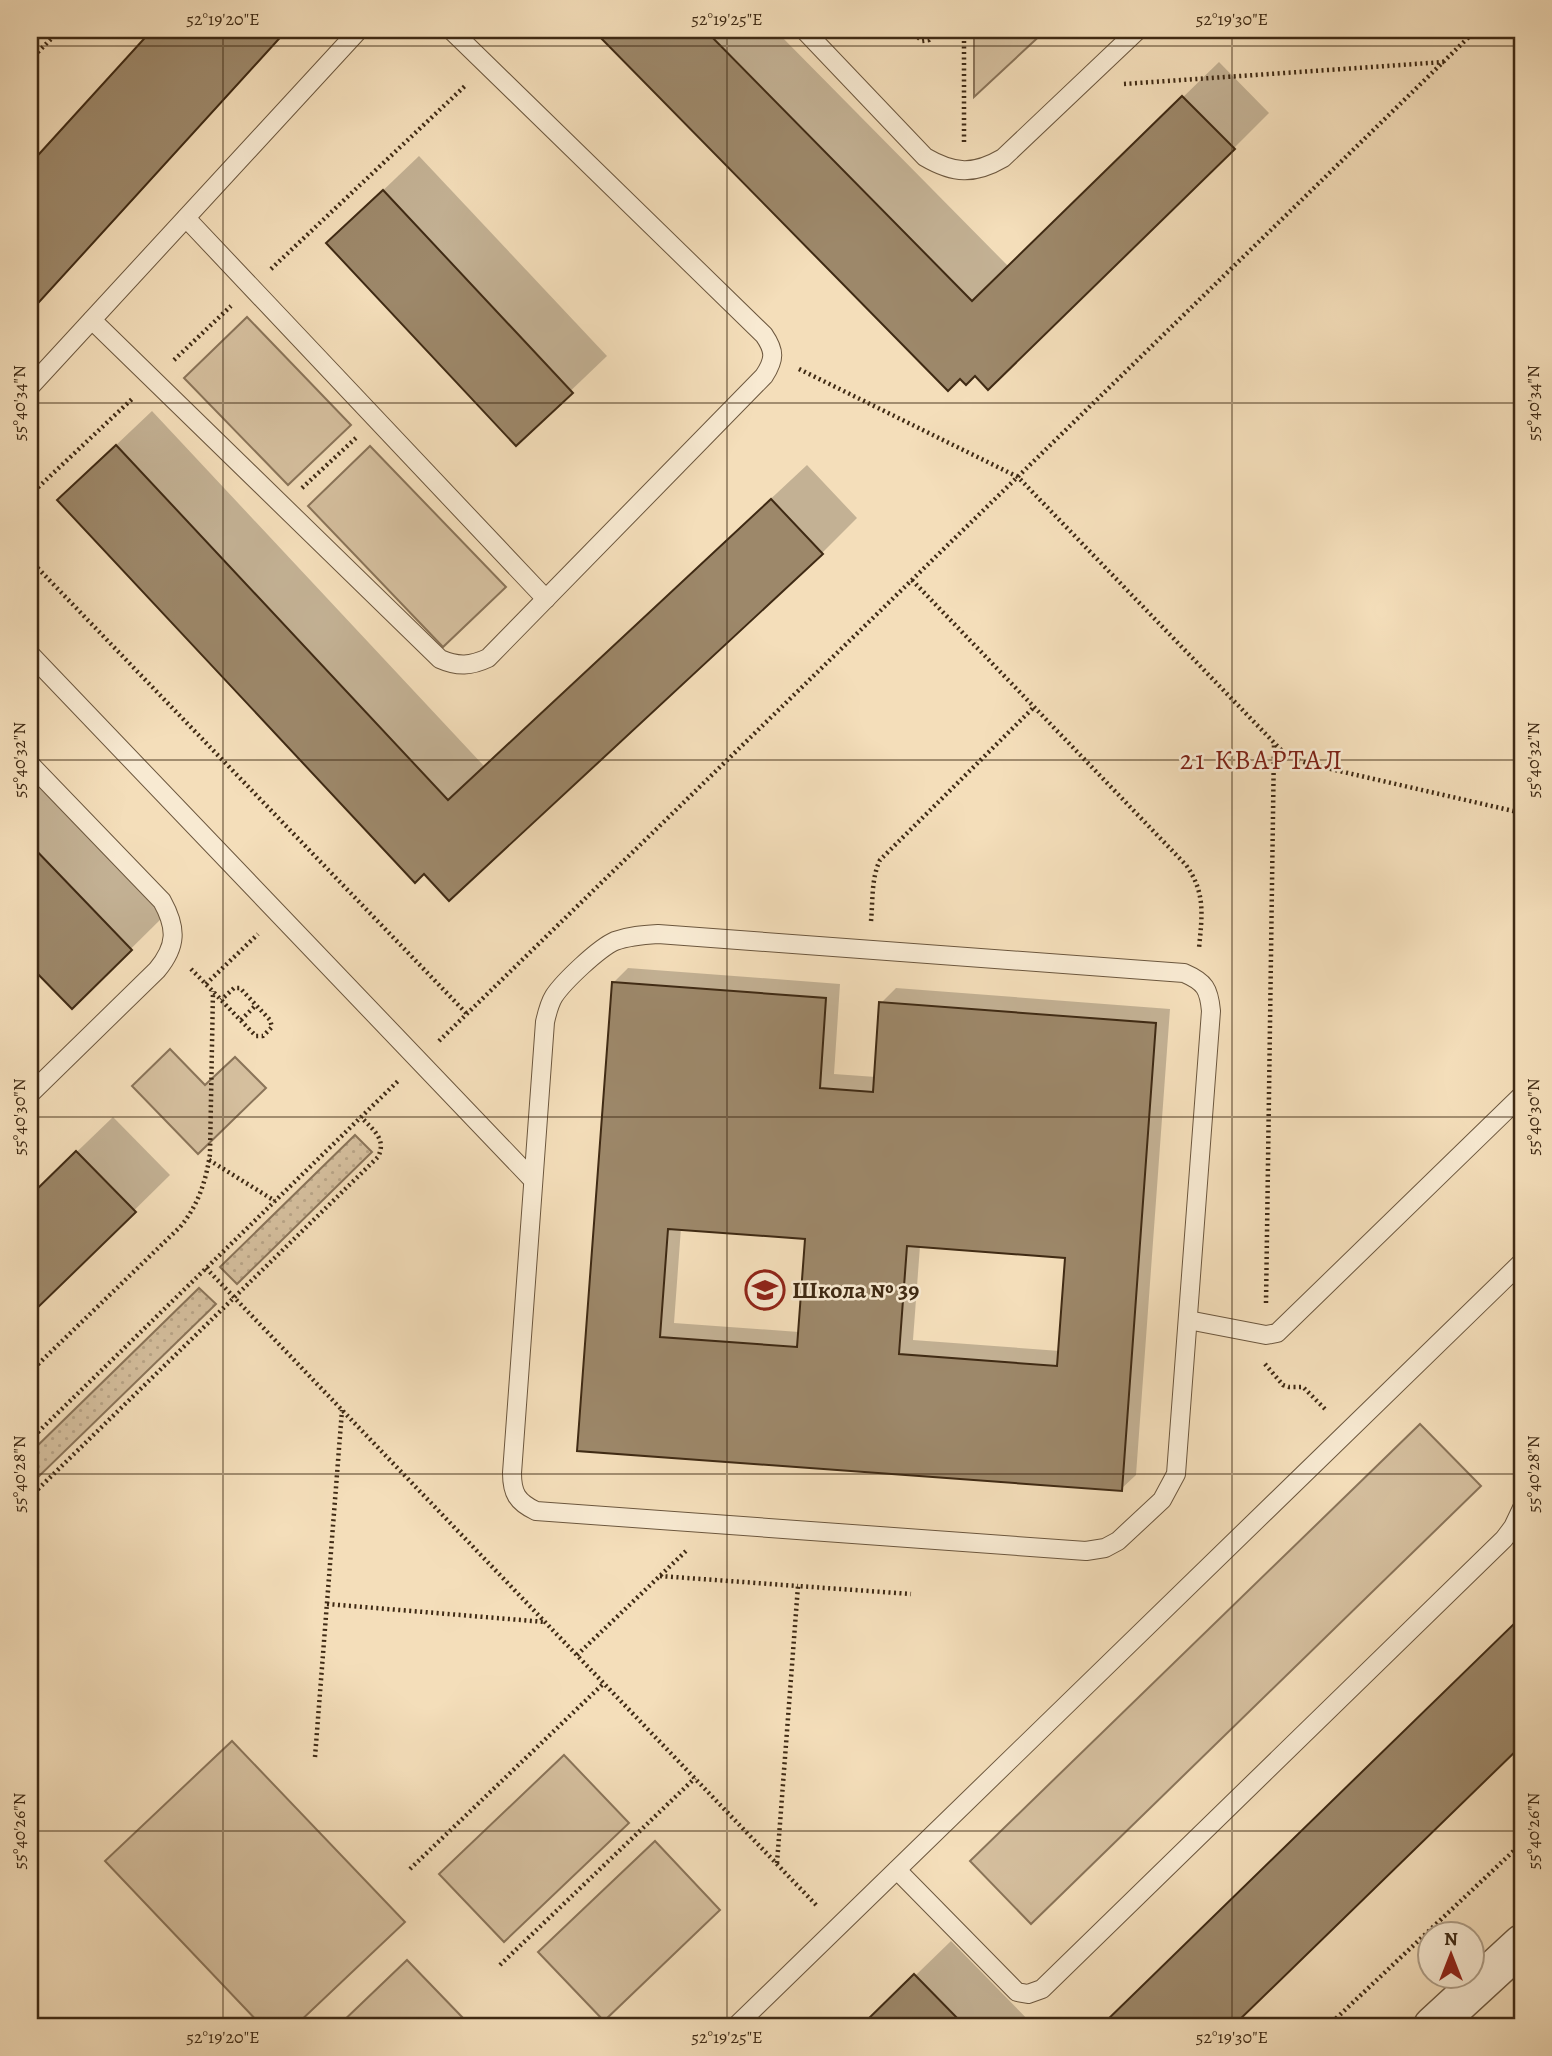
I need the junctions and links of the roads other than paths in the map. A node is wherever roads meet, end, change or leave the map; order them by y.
1 (359, 30) edge
2 (451, 30) edge
3 (803, 30) edge
4 (1138, 30) edge
5 (186, 218) junction
6 (92, 320) junction
7 (30, 387) edge
8 (546, 600) junction
9 (30, 654) edge
10 (30, 764) edge
11 (30, 1094) edge
12 (1522, 1095) edge
13 (533, 1180) junction
14 (1522, 1262) edge
15 (1188, 1320) junction
16 (1522, 1507) edge
17 (897, 1870) junction
18 (1522, 1944) edge
19 (736, 2026) edge
20 (1433, 2026) edge

1 - 5 lane
2 - 8 lane
3 - 4 lane
5 - 6 lane
5 - 8 lane
6 - 7 lane
6 - 8 lane
9 - 13 lane
10 - 11 lane
12 - 15 lane
13 - 15 lane
13 - 15 lane
14 - 17 lane
16 - 17 lane
17 - 19 lane
18 - 20 street

